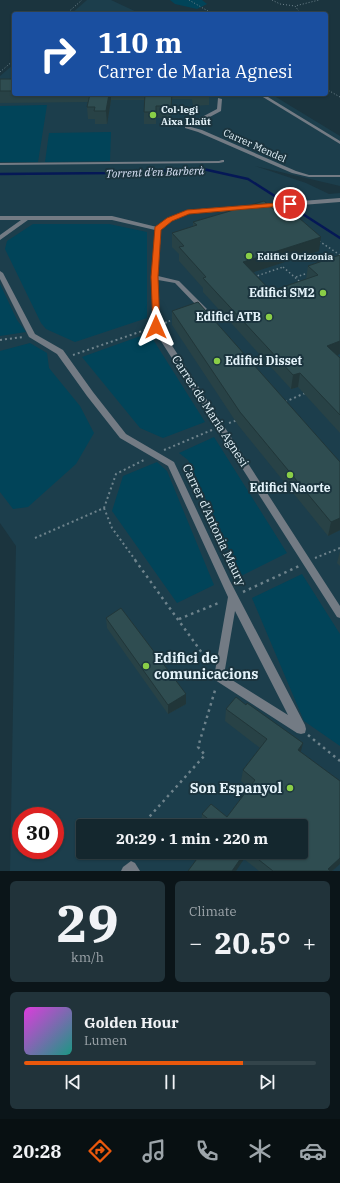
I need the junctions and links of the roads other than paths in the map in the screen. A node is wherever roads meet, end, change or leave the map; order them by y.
1 (263, 96) edge
2 (220, 99) dead end
3 (340, 143) edge
4 (222, 161) dead end
5 (0, 164) edge
6 (340, 176) edge
7 (340, 200) edge
8 (0, 218) edge
9 (27, 218) junction
10 (158, 229) junction
11 (0, 238) edge
12 (0, 273) edge
13 (155, 277) junction
14 (207, 313) edge
15 (233, 597) junction
16 (340, 614) edge
17 (127, 871) edge
18 (134, 871) edge

1 - 3 lane
2 - 6 lane, Carrer Mendel
4 - 5 lane
7 - 10 street
8 - 9 street
9 - 10 street
9 - 11 street
10 - 13 street, Carrer de Maria Agnesi
12 - 15 street, Carrer d'Antonia Maury
13 - 14 street
13 - 16 street, Carrer de Maria Agnesi
15 - 15 street, Carrer d'Antonia Maury
17 - 18 street

